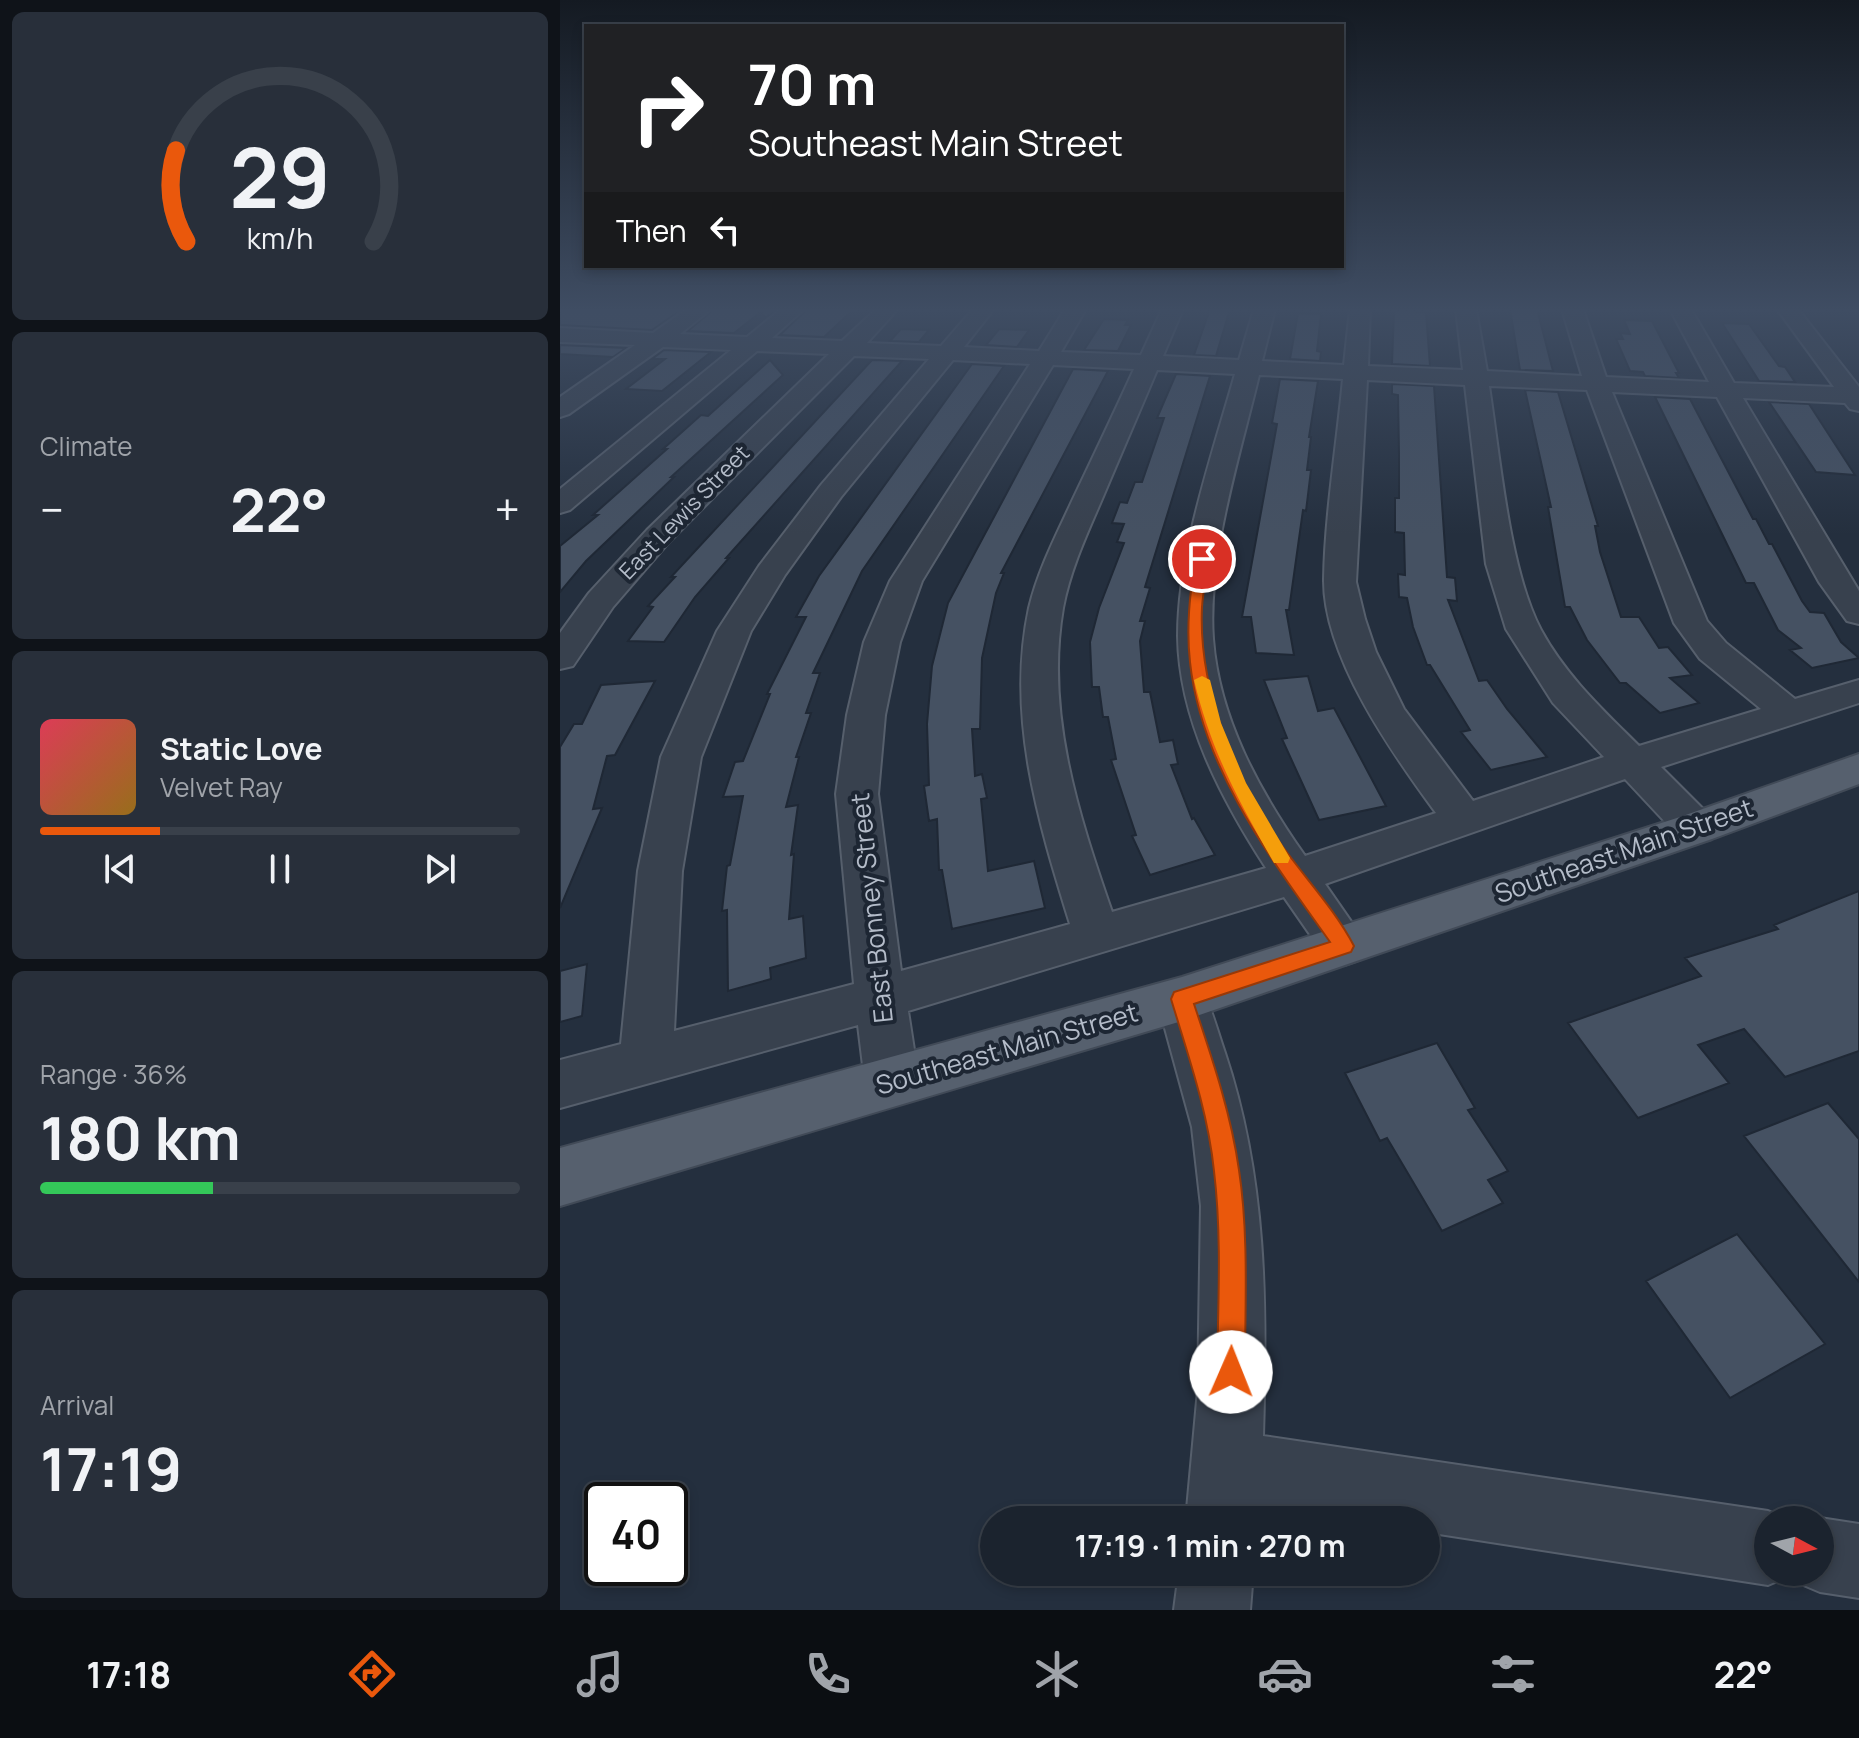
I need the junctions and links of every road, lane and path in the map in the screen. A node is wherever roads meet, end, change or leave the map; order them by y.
1 (595, 384) edge
2 (702, 384) edge
3 (811, 384) edge
4 (920, 384) edge
5 (1028, 384) edge
6 (1137, 384) edge
7 (1244, 384) edge
8 (1354, 384) edge
9 (1475, 384) edge
10 (1596, 384) edge
11 (1620, 384) edge
12 (1721, 384) edge
13 (1724, 389) junction
14 (1857, 398) edge
15 (560, 409) edge
16 (560, 504) edge
17 (1859, 614) edge
18 (560, 658) edge
19 (1859, 691) edge
20 (1789, 713) junction
21 (1630, 763) junction
22 (1859, 768) edge
23 (1464, 819) junction
24 (1696, 828) junction
25 (1294, 877) junction
26 (1097, 935) junction
27 (1344, 946) junction
28 (880, 998) junction
29 (1182, 999) junction
30 (646, 1061) junction
31 (892, 1082) junction
32 (560, 1084) edge
33 (560, 1177) edge
34 (1226, 1493) edge
35 (1754, 1547) edge
36 (1834, 1557) edge
37 (1859, 1561) edge
38 (1215, 1586) edge
39 (1212, 1610) edge

1 - 15 street
2 - 16 street
3 - 18 street, East Lewis Street
4 - 30 street
5 - 28 street, East Bonney Street
6 - 26 street
7 - 25 street
8 - 23 street
9 - 21 street
10 - 20 street
11 - 13 street
12 - 13 street
13 - 14 street
13 - 17 street
19 - 20 street
20 - 21 street
21 - 23 street
21 - 24 street
22 - 24 main road, Southeast Main Street
23 - 25 street
24 - 27 main road, Southeast Main Street
25 - 26 street
25 - 27 street
26 - 28 street
27 - 29 main road, Southeast Main Street
28 - 30 street
28 - 31 street, East Bonney Street
29 - 31 main road, Southeast Main Street
29 - 34 street
30 - 32 street
31 - 33 main road, Southeast Main Street
34 - 35 street
36 - 37 street
38 - 39 street

